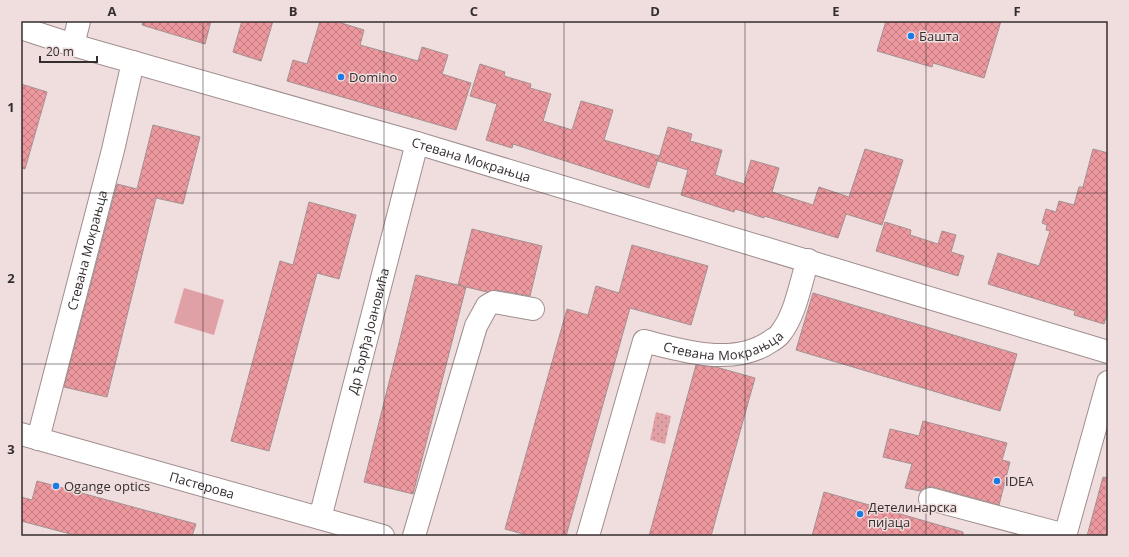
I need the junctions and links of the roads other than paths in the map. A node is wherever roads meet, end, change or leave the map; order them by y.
1 (79, 21) edge
2 (21, 28) edge
3 (72, 45) junction
4 (133, 62) junction
5 (417, 143) junction
6 (808, 260) junction
7 (533, 308) dead end
8 (1108, 352) edge
9 (1108, 382) edge
10 (29, 436) edge
11 (930, 499) dead end
12 (320, 518) junction
13 (383, 536) edge
14 (414, 536) edge
15 (588, 536) edge
16 (1065, 536) edge

1 - 3 street
2 - 3 street, Стевана Мокрањца
3 - 4 street, Стевана Мокрањца
4 - 5 street, Стевана Мокрањца
4 - 10 street, Стевана Мокрањца
5 - 6 street, Стевана Мокрањца
5 - 12 street, Др Ђорђа Јоановића
6 - 8 street, Стевана Мокрањца
6 - 15 street, Стевана Мокрањца
7 - 14 street
9 - 16 street
10 - 12 street, Пастерова
11 - 16 street
12 - 13 street, Пастерова

